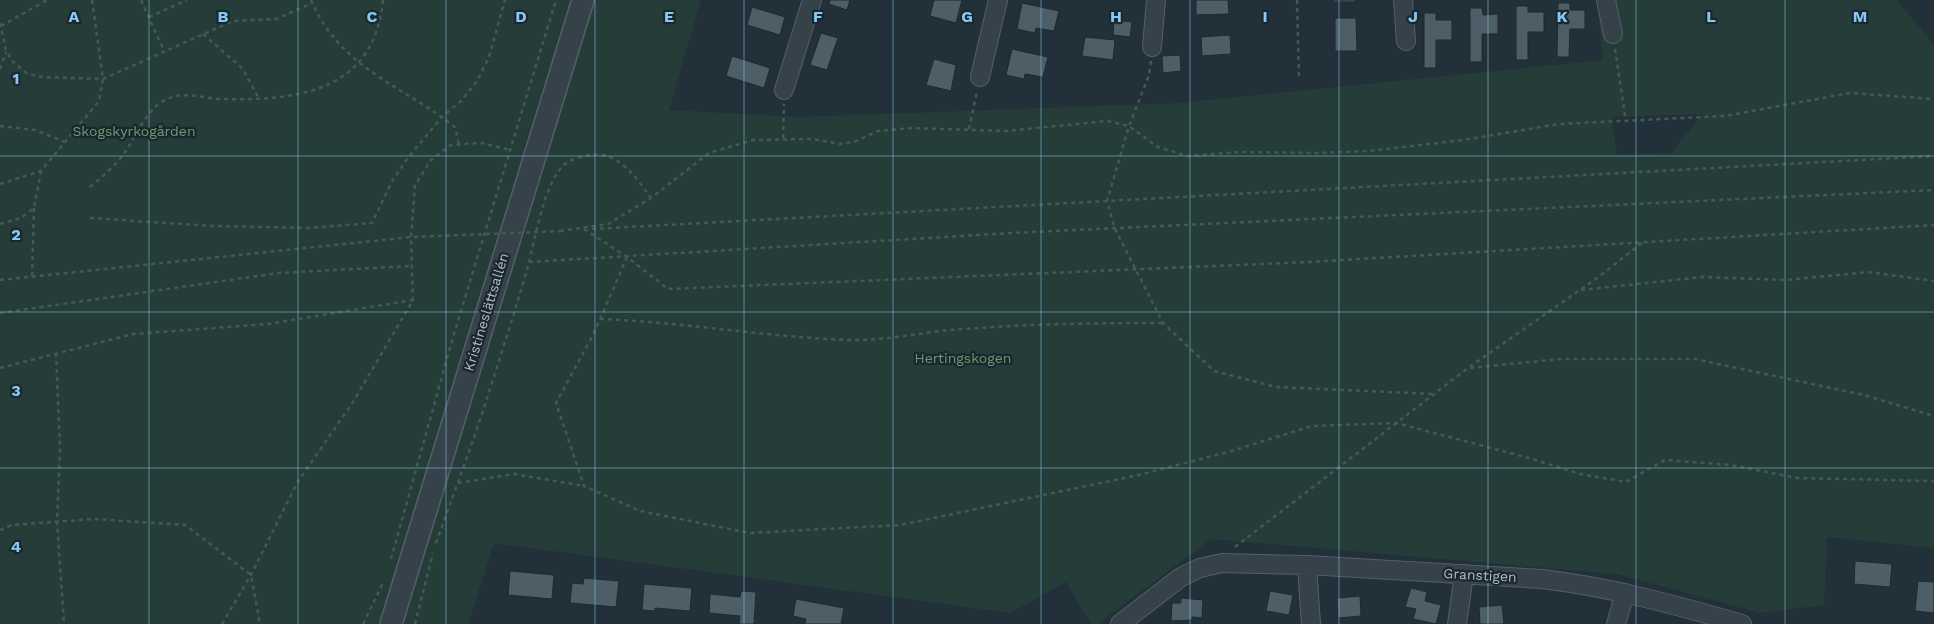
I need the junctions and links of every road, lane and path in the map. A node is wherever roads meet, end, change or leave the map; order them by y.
1 (47, 0) edge
2 (92, 0) edge
3 (141, 0) edge
4 (187, 0) edge
5 (383, 0) edge
6 (505, 0) edge
7 (556, 0) edge
8 (583, 0) edge
9 (812, 0) edge
10 (998, 0) edge
11 (1156, 0) edge
12 (1297, 0) edge
13 (1403, 0) edge
14 (1606, 0) edge
15 (311, 1) edge
16 (149, 17) junction
17 (0, 25) edge
18 (203, 34) junction
19 (1612, 34) joint
20 (1406, 41) dead end
21 (1152, 47) joint
22 (6, 51) junction
23 (164, 51) junction
24 (358, 62) junction
25 (0, 69) edge
26 (980, 77) joint
27 (1299, 78) dead end
28 (103, 79) junction
29 (784, 90) joint
30 (1934, 98) edge
31 (259, 99) junction
32 (442, 117) junction
33 (1626, 122) junction
34 (0, 126) edge
35 (1129, 126) junction
36 (969, 129) junction
37 (783, 138) junction
38 (65, 142) junction
39 (459, 145) junction
40 (511, 150) junction
41 (1934, 156) edge
42 (41, 171) junction
43 (0, 184) edge
44 (90, 187) dead end
45 (1934, 190) edge
46 (651, 198) junction
47 (1107, 200) junction
48 (34, 208) junction
49 (90, 218) dead end
50 (0, 224) edge
51 (1934, 225) edge
52 (584, 229) junction
53 (1115, 229) junction
54 (411, 237) junction
55 (1643, 242) junction
56 (627, 257) junction
57 (529, 262) junction
58 (411, 266) junction
59 (1134, 269) junction
60 (32, 276) junction
61 (0, 280) edge
62 (1934, 281) edge
63 (1580, 290) junction
64 (413, 300) junction
65 (0, 313) edge
66 (600, 319) junction
67 (1163, 323) junction
68 (56, 353) junction
69 (0, 368) edge
70 (1468, 368) junction
71 (1434, 394) junction
72 (1934, 416) edge
73 (1396, 423) junction
74 (1934, 481) edge
75 (457, 483) junction
76 (584, 486) junction
77 (57, 522) junction
78 (0, 530) edge
79 (389, 564) dead end
80 (1212, 565) junction
81 (1307, 565) junction
82 (387, 573) dead end
83 (1464, 574) junction
84 (251, 575) junction
85 (1625, 593) junction
86 (64, 624) edge
87 (222, 624) edge
88 (260, 624) edge
89 (363, 624) edge
90 (391, 624) edge
91 (415, 624) edge
92 (1120, 624) edge
93 (1311, 624) edge
94 (1457, 624) edge
95 (1616, 624) edge
96 (1742, 624) edge

1 - 17 path
2 - 28 path
3 - 16 path
4 - 16 path
5 - 24 path
6 - 32 path
7 - 40 path
8 - 90 street, Kristineslättsallén
9 - 29 street
10 - 26 street
11 - 21 street
12 - 27 path
13 - 20 street
14 - 19 street
15 - 18 path
15 - 24 path
16 - 23 path
17 - 22 path
18 - 23 path
18 - 31 path
19 - 33 path
21 - 35 path
22 - 25 path
22 - 28 path
23 - 28 path
24 - 31 path
24 - 32 path
26 - 36 path
28 - 38 path
29 - 37 path
30 - 33 path
31 - 44 path
32 - 39 path
32 - 49 path
33 - 35 path
34 - 38 path
35 - 36 path
35 - 47 path
36 - 37 path
37 - 46 path
38 - 42 path
39 - 40 path
39 - 54 path
40 - 79 path
41 - 47 path
42 - 43 path
42 - 48 path
45 - 53 path
46 - 52 path
46 - 57 path
47 - 52 path
47 - 53 path
48 - 50 path
48 - 60 path
51 - 55 path
52 - 54 path, bridge
52 - 56 path
53 - 56 path
53 - 59 path
54 - 58 path
54 - 60 path
55 - 59 path
55 - 63 path
56 - 57 path
56 - 59 path
56 - 66 path
57 - 75 path
58 - 64 path
58 - 65 path
59 - 67 path
60 - 61 path
62 - 63 path
63 - 70 path
64 - 68 path
64 - 84 path
66 - 67 path
66 - 76 path
67 - 71 path
68 - 69 path
68 - 77 path
70 - 71 path
70 - 72 path
71 - 73 path
73 - 74 path
73 - 76 path
73 - 80 path
75 - 76 path
75 - 91 path
77 - 78 path
77 - 84 path
77 - 86 path
80 - 81 street, Granstigen
80 - 92 street
81 - 83 street, Granstigen
81 - 93 street
82 - 89 path
83 - 85 street, Granstigen
83 - 94 street
84 - 87 path
84 - 88 path
85 - 95 street
85 - 96 street, Granstigen

